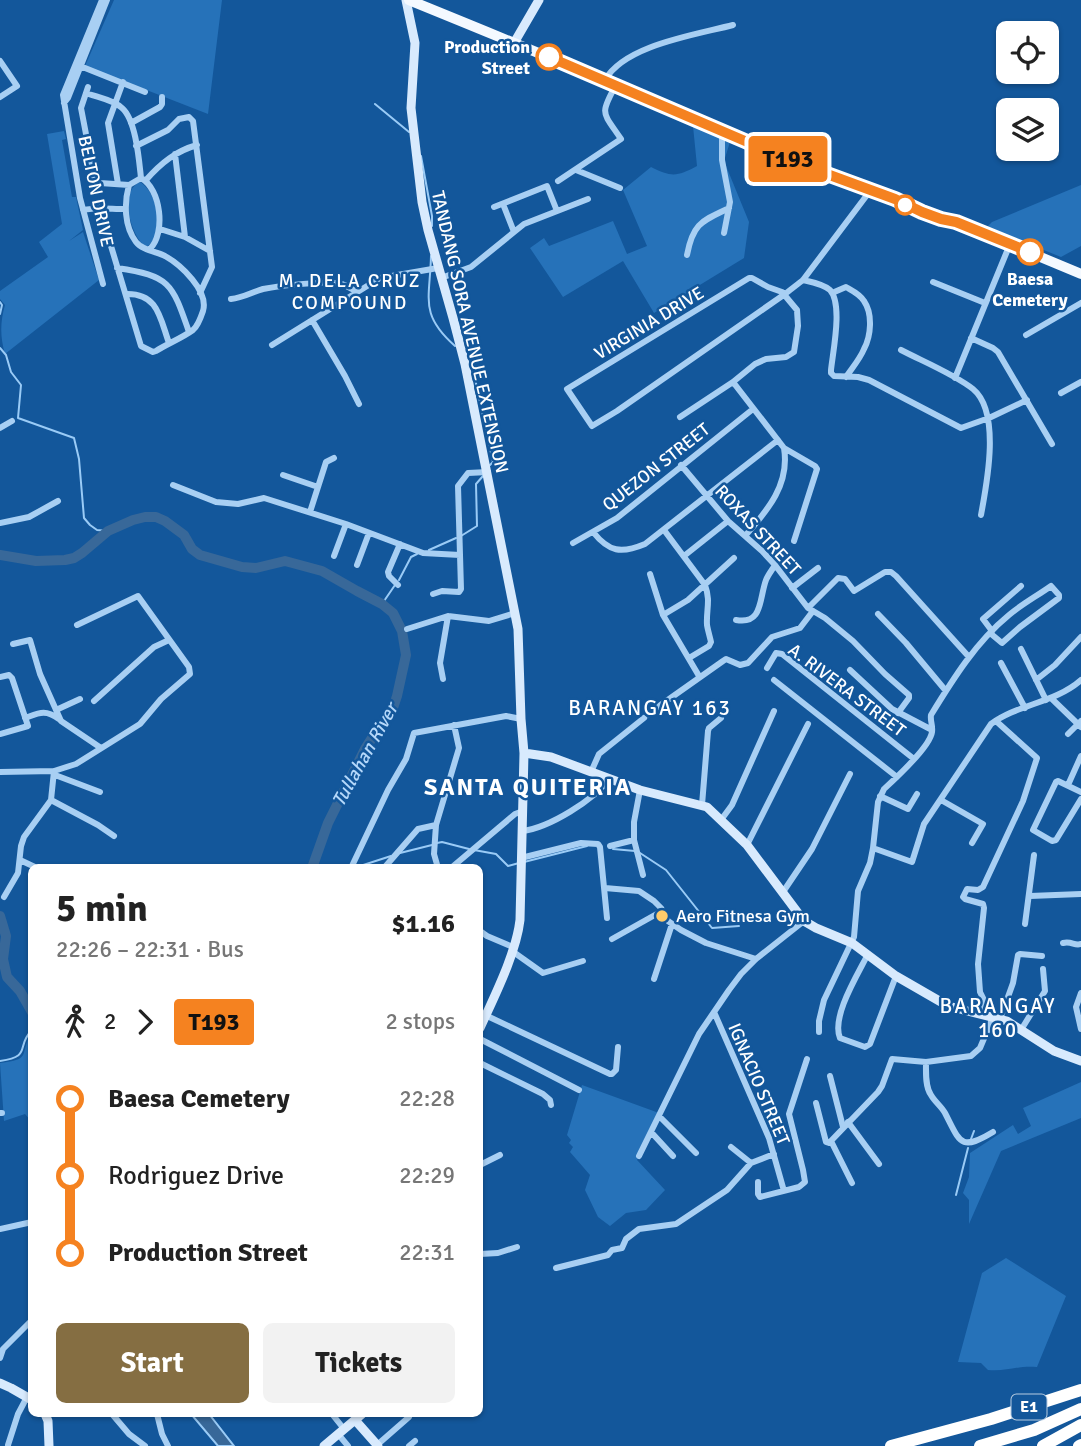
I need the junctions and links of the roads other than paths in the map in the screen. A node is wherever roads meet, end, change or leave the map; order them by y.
1 (104, 0) edge
2 (408, 0) edge
3 (539, 0) edge
4 (733, 25) dead end
5 (514, 43) junction
6 (0, 61) edge
7 (80, 66) junction
8 (605, 80) junction
9 (123, 82) junction
10 (616, 85) junction
11 (145, 92) dead end
12 (0, 97) edge
13 (162, 97) dead end
14 (64, 103) junction
15 (115, 104) junction
16 (131, 123) junction
17 (726, 133) junction
18 (197, 145) junction
19 (136, 146) junction
20 (175, 154) junction
21 (576, 170) junction
22 (144, 179) junction
23 (558, 181) dead end
24 (118, 184) junction
25 (129, 185) junction
26 (620, 188) dead end
27 (870, 191) junction
28 (587, 199) dead end
29 (503, 204) junction
30 (494, 206) dead end
31 (729, 208) junction
32 (102, 209) junction
33 (125, 209) junction
34 (556, 211) junction
35 (83, 213) junction
36 (160, 229) junction
37 (514, 232) junction
38 (724, 233) dead end
39 (185, 237) junction
40 (1010, 243) junction
41 (150, 249) junction
42 (210, 251) junction
43 (687, 255) dead end
44 (117, 268) junction
45 (440, 273) junction
46 (1081, 274) edge
47 (803, 280) junction
48 (933, 282) dead end
49 (103, 284) dead end
50 (357, 292) junction
51 (200, 293) junction
52 (832, 293) junction
53 (126, 294) junction
54 (785, 294) junction
55 (231, 299) dead end
56 (985, 303) junction
57 (1081, 303) edge
58 (312, 320) junction
59 (189, 332) junction
60 (1026, 335) dead end
61 (971, 338) junction
62 (169, 343) junction
63 (272, 345) dead end
64 (901, 350) dead end
65 (846, 377) junction
66 (955, 378) junction
67 (733, 382) junction
68 (1081, 382) edge
69 (1061, 393) dead end
70 (1027, 400) junction
71 (359, 404) dead end
72 (753, 409) junction
73 (680, 417) dead end
74 (989, 418) junction
75 (12, 421) dead end
76 (0, 428) edge
77 (778, 440) junction
78 (1052, 444) dead end
79 (784, 448) junction
80 (334, 458) dead end
81 (681, 465) junction
82 (488, 472) junction
83 (283, 475) dead end
84 (173, 485) dead end
85 (318, 487) junction
86 (707, 496) junction
87 (58, 500) dead end
88 (310, 512) junction
89 (981, 515) dead end
90 (728, 521) junction
91 (0, 523) edge
92 (345, 524) junction
93 (664, 530) junction
94 (593, 532) junction
95 (369, 533) junction
96 (745, 536) junction
97 (794, 541) dead end
98 (573, 543) dead end
99 (400, 544) junction
100 (460, 555) junction
101 (334, 556) dead end
102 (684, 556) junction
103 (734, 558) dead end
104 (357, 565) dead end
105 (775, 565) junction
106 (818, 569) dead end
107 (650, 574) dead end
108 (398, 585) dead end
109 (705, 585) junction
110 (1021, 586) dead end
111 (792, 588) junction
112 (432, 594) dead end
113 (811, 609) junction
114 (515, 613) junction
115 (878, 614) dead end
116 (663, 615) junction
117 (447, 616) junction
118 (736, 620) dead end
119 (77, 625) dead end
120 (407, 629) dead end
121 (991, 632) junction
122 (1081, 637) edge
123 (169, 640) junction
124 (13, 644) dead end
125 (1021, 649) dead end
126 (969, 657) junction
127 (689, 658) junction
128 (1001, 663) dead end
129 (767, 668) dead end
130 (850, 670) dead end
131 (699, 676) junction
132 (0, 677) edge
133 (443, 679) dead end
134 (774, 680) dead end
135 (1036, 680) junction
136 (1081, 680) edge
137 (946, 691) junction
138 (80, 699) dead end
139 (1048, 699) junction
140 (94, 701) dead end
141 (1025, 708) junction
142 (654, 709) tunnel mouth
143 (56, 710) junction
144 (774, 711) dead end
145 (898, 713) junction
146 (25, 718) junction
147 (644, 718) tunnel mouth
148 (721, 718) dead end
149 (521, 719) junction
150 (61, 720) junction
151 (996, 721) junction
152 (808, 724) dead end
153 (1080, 724) edge
154 (454, 725) junction
155 (932, 730) junction
156 (0, 734) edge
157 (1068, 734) dead end
158 (101, 748) junction
159 (524, 753) junction
160 (1081, 756) edge
161 (914, 759) junction
162 (0, 772) edge
163 (591, 772) junction
164 (54, 773) junction
165 (838, 775) dead end
166 (897, 777) junction
167 (610, 778) junction
168 (1068, 785) junction
169 (640, 790) junction
170 (100, 792) dead end
171 (1081, 792) edge
172 (917, 794) dead end
173 (880, 796) junction
174 (1081, 799) edge
175 (51, 800) junction
176 (941, 800) junction
177 (702, 805) junction
178 (523, 811) junction
179 (722, 820) junction
180 (436, 825) junction
181 (522, 831) junction
182 (114, 836) dead end
183 (634, 839) junction
184 (972, 843) dead end
185 (747, 845) junction
186 (610, 846) dead end
187 (873, 848) junction
188 (1034, 855) dead end
189 (521, 858) junction
190 (20, 860) junction
191 (28, 864) edge
192 (353, 864) edge
193 (387, 864) edge
194 (437, 864) edge
195 (456, 864) edge
196 (643, 875) dead end
197 (605, 888) junction
198 (783, 892) junction
199 (1081, 894) edge
200 (1030, 895) junction
201 (4, 897) dead end
202 (662, 911) junction
203 (607, 918) dead end
204 (804, 921) junction
205 (672, 924) junction
206 (1025, 924) dead end
207 (483, 933) edge
208 (612, 939) dead end
209 (852, 943) junction
210 (1063, 943) dead end
211 (1081, 944) edge
212 (1021, 945) dead end
213 (513, 949) junction
214 (868, 954) junction
215 (1020, 954) junction
216 (1042, 956) dead end
217 (756, 959) junction
218 (583, 961) dead end
219 (1043, 968) dead end
220 (896, 976) junction
221 (654, 979) dead end
222 (1081, 993) edge
223 (714, 1013) junction
224 (982, 1014) junction
225 (485, 1015) junction
226 (997, 1018) junction
227 (483, 1020) edge
228 (1081, 1029) edge
229 (1021, 1030) junction
230 (819, 1032) dead end
231 (483, 1041) edge
232 (618, 1047) dead end
233 (807, 1059) dead end
234 (1081, 1061) edge
235 (926, 1062) junction
236 (483, 1064) edge
237 (830, 1076) dead end
238 (579, 1090) dead end
239 (816, 1103) dead end
240 (551, 1105) dead end
241 (659, 1116) junction
242 (845, 1125) junction
243 (651, 1132) junction
244 (993, 1132) dead end
245 (830, 1142) junction
246 (731, 1147) dead end
247 (695, 1153) dead end
248 (774, 1154) junction
249 (500, 1155) dead end
250 (639, 1156) dead end
251 (674, 1156) dead end
252 (751, 1163) junction
253 (483, 1164) edge
254 (879, 1164) dead end
255 (758, 1182) dead end
256 (852, 1183) dead end
257 (784, 1192) junction
258 (28, 1223) edge
259 (0, 1229) edge
260 (517, 1247) dead end
261 (483, 1254) edge
262 (556, 1268) dead end
263 (28, 1325) edge
264 (0, 1358) edge
265 (0, 1384) edge
266 (1081, 1390) edge
267 (28, 1398) edge
268 (28, 1400) edge
269 (1081, 1409) edge
270 (46, 1417) edge
271 (115, 1417) edge
272 (158, 1417) edge
273 (334, 1417) edge
274 (358, 1417) edge
275 (409, 1417) dead end
276 (1081, 1425) edge
277 (341, 1432) junction
278 (8, 1445) edge
279 (49, 1446) edge
280 (145, 1446) edge
281 (168, 1446) edge
282 (324, 1446) edge
283 (348, 1446) edge
284 (378, 1446) edge
285 (891, 1446) edge
286 (980, 1446) edge
287 (1043, 1446) edge

1 - 7 street, BELTON DRIVE
1 - 14 street, BELTON DRIVE
2 - 5 main road
2 - 45 main road, TANDANG SORA AVENUE EXTENSION
3 - 5 main road
4 - 8 street
5 - 8 main road
6 - 12 street
7 - 9 street
7 - 14 street, BELTON DRIVE
8 - 10 main road
9 - 11 street
9 - 15 street
10 - 17 main road
10 - 21 street
13 - 16 street
14 - 35 street, BELTON DRIVE
15 - 16 street
15 - 24 street
15 - 24 street
16 - 19 street
17 - 27 main road
17 - 31 street
18 - 19 street
18 - 20 street
18 - 42 street
19 - 22 street
20 - 22 street
20 - 39 street
21 - 23 street
21 - 26 street
22 - 25 street
22 - 36 street
24 - 25 street
25 - 33 street
27 - 40 main road
27 - 47 street
28 - 34 street
29 - 30 street
29 - 34 street
29 - 37 street
31 - 38 street
31 - 43 street
32 - 33 street
32 - 35 street
32 - 44 street
33 - 41 street
34 - 37 street
35 - 49 street, BELTON DRIVE
36 - 39 street
36 - 41 street
37 - 45 street
39 - 42 street
40 - 46 main road
40 - 56 street
41 - 51 street
42 - 51 street
44 - 53 street
44 - 59 street
45 - 50 street
45 - 82 main road, TANDANG SORA AVENUE EXTENSION
47 - 52 street
47 - 54 street
48 - 56 street
50 - 55 street
50 - 58 street
51 - 59 street
52 - 65 street
52 - 65 street
53 - 62 street
53 - 62 street
54 - 54 street, VIRGINIA DRIVE
54 - 67 street
56 - 61 street
57 - 60 street
58 - 63 street
58 - 71 street
59 - 62 street
61 - 66 street
61 - 70 street
64 - 66 street
65 - 74 street
66 - 74 street
67 - 72 street
67 - 73 street
68 - 69 street
70 - 74 street
70 - 78 street
72 - 77 street
72 - 81 street, QUEZON STREET
74 - 89 street
75 - 76 street
77 - 79 street
77 - 86 street
79 - 96 street
79 - 97 street
80 - 85 street
81 - 86 street, ROXAS STREET
81 - 94 street, QUEZON STREET
82 - 100 street
82 - 114 main road, TANDANG SORA AVENUE EXTENSION
83 - 85 street
84 - 88 street
85 - 88 street
86 - 90 street, ROXAS STREET
86 - 93 street
87 - 91 street
88 - 92 street
90 - 96 street, ROXAS STREET
90 - 102 street
92 - 95 street
92 - 101 street
93 - 94 street
93 - 102 street
94 - 98 street, QUEZON STREET
95 - 99 street
95 - 104 street
96 - 105 street, ROXAS STREET
99 - 100 street
99 - 108 street
100 - 112 street
102 - 109 street
103 - 109 street
105 - 111 street, ROXAS STREET
105 - 118 street
106 - 111 street
107 - 116 street
109 - 116 street
109 - 127 street
110 - 121 street
111 - 113 street, ROXAS STREET
113 - 126 street
113 - 131 street
113 - 145 street, ROXAS STREET
114 - 117 street
114 - 149 main road, TANDANG SORA AVENUE EXTENSION
115 - 137 street
116 - 127 street
117 - 120 street
117 - 133 street
119 - 123 street
121 - 121 street
121 - 126 street
122 - 135 street
123 - 140 street
123 - 158 street
124 - 143 street
125 - 135 street
126 - 137 street
127 - 131 street
128 - 141 street
129 - 161 street, A. RIVERA STREET
130 - 145 street
131 - 142 street
132 - 146 street
134 - 166 street, A. RIVERA STREET
135 - 139 street
136 - 139 street
137 - 155 street
138 - 143 street
139 - 141 street
139 - 153 street
141 - 151 street
143 - 150 street
144 - 179 street
145 - 155 street
146 - 150 street
146 - 156 street
147 - 163 street
148 - 177 street
149 - 154 street
149 - 159 main road, TANDANG SORA AVENUE EXTENSION
150 - 158 street
151 - 176 street
151 - 224 street
152 - 185 street
153 - 157 street
154 - 180 street
154 - 192 street
155 - 161 street
158 - 164 street
159 - 163 main road
159 - 178 main road, TANDANG SORA AVENUE EXTENSION
160 - 168 street
161 - 166 street
162 - 164 street
163 - 167 main road
164 - 170 street
164 - 175 street
165 - 198 street
166 - 173 street
167 - 169 main road
167 - 181 street
168 - 171 street
168 - 174 street
169 - 177 main road
169 - 183 street
172 - 173 street
173 - 187 street
175 - 182 street
175 - 190 street
176 - 184 street
176 - 187 street
177 - 179 main road
178 - 181 main road, TANDANG SORA AVENUE EXTENSION
178 - 195 street
179 - 185 main road
180 - 193 street
180 - 194 street
181 - 189 main road, TANDANG SORA AVENUE EXTENSION
183 - 186 street
183 - 196 street
185 - 198 main road
187 - 209 street
188 - 200 street
189 - 197 street
189 - 213 main road, TANDANG SORA AVENUE EXTENSION
190 - 191 street
190 - 201 street
197 - 202 street
197 - 203 street
198 - 204 main road
199 - 200 street
200 - 206 street
202 - 205 street
202 - 208 street
204 - 209 main road
204 - 217 street, IGNACIO STREET
205 - 217 street
205 - 221 street
207 - 213 street
209 - 214 main road
209 - 230 street
210 - 211 street
212 - 215 street
213 - 218 street
213 - 225 main road, TANDANG SORA AVENUE EXTENSION
214 - 220 main road
214 - 220 street
215 - 216 street
215 - 226 street
217 - 223 street, IGNACIO STREET
219 - 229 street
220 - 224 main road
222 - 228 street
223 - 241 street
223 - 248 street, IGNACIO STREET
224 - 226 main road
225 - 227 main road, TANDANG SORA AVENUE EXTENSION
225 - 232 street
226 - 229 main road
226 - 235 street
229 - 234 main road
231 - 238 street
233 - 257 street
235 - 242 street
235 - 244 street
236 - 240 street
237 - 242 street
239 - 245 street
241 - 243 street
241 - 247 street
242 - 245 street
242 - 254 street
243 - 250 street
243 - 251 street
245 - 256 street
246 - 252 street
248 - 252 street
248 - 257 street, IGNACIO STREET
249 - 253 street
252 - 262 street
255 - 257 street
258 - 259 street
260 - 261 street
263 - 264 street
265 - 267 main road
266 - 285 highway, E1
268 - 278 street
269 - 286 highway, E1
270 - 279 main road
271 - 280 street
272 - 281 street
273 - 277 street
274 - 277 main road
274 - 284 main road
275 - 284 street
276 - 287 highway, E1
277 - 282 main road
277 - 283 street

